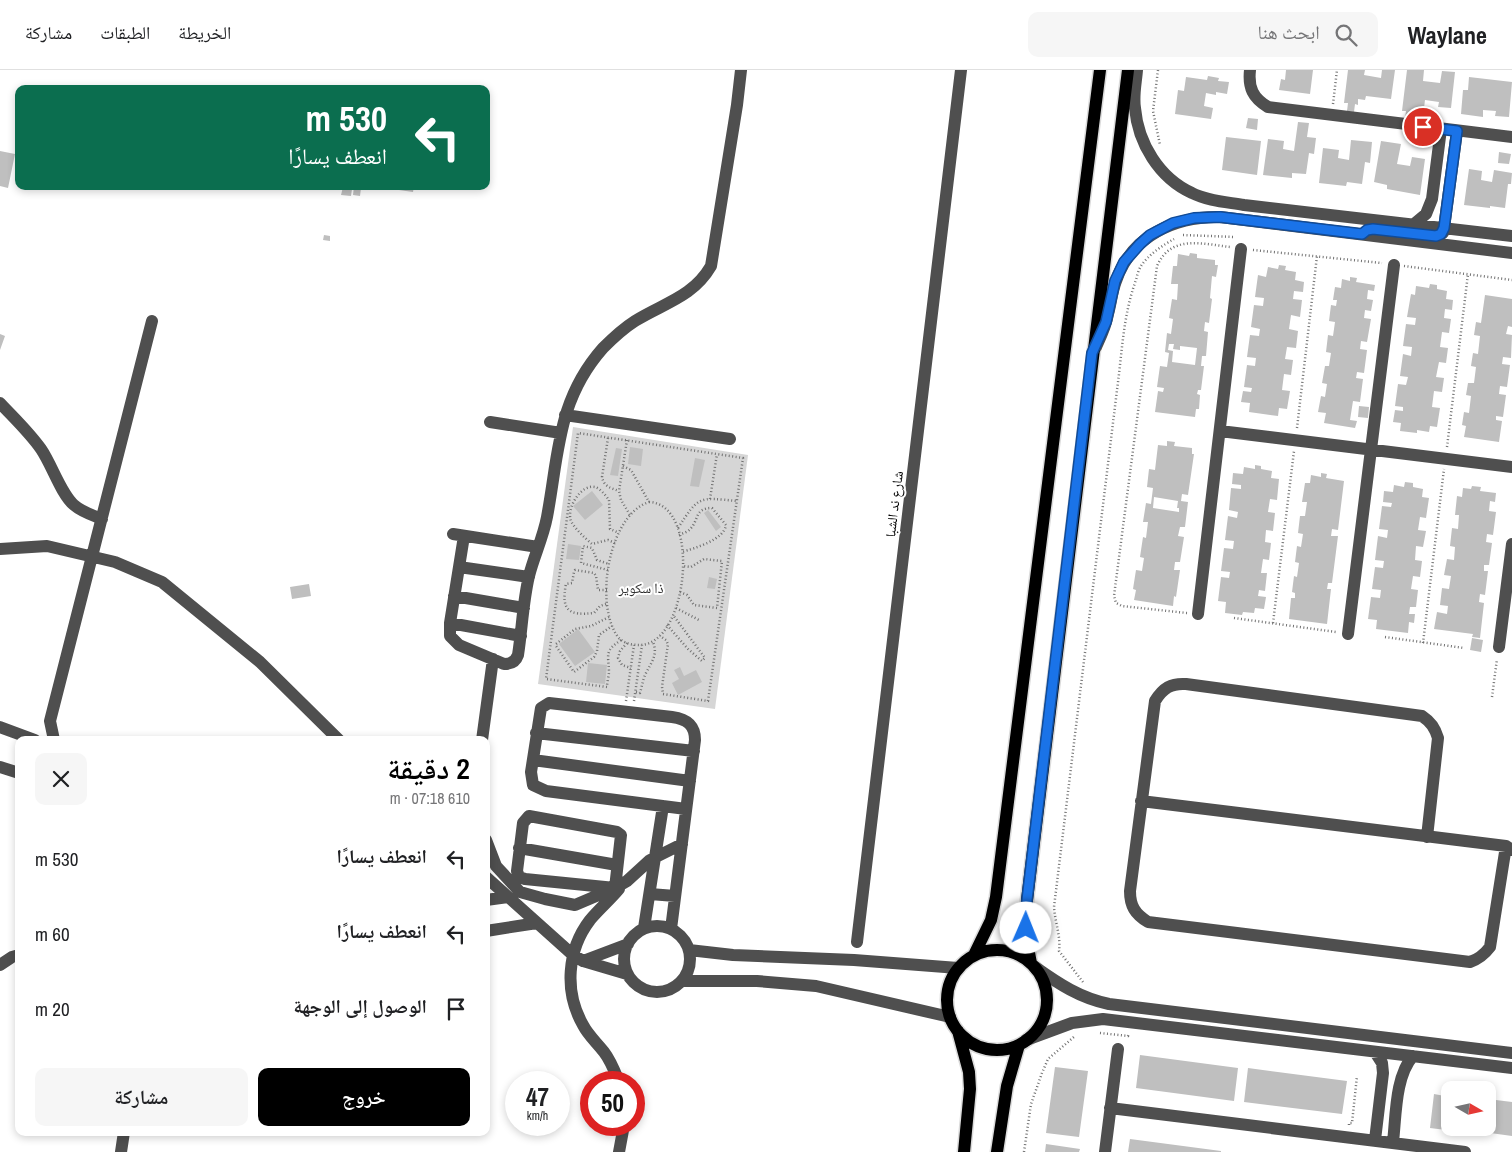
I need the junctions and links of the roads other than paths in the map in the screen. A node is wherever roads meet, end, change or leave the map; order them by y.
1 (741, 70) edge
2 (962, 70) edge
3 (1100, 70) edge
4 (1128, 70) edge
5 (1137, 70) edge
6 (1250, 70) edge
7 (1441, 129) junction
8 (1457, 131) junction
9 (1512, 137) edge
10 (1414, 224) junction
11 (1444, 228) junction
12 (1362, 234) junction
13 (1512, 236) edge
14 (1242, 249) dead end
15 (1512, 253) edge
16 (1394, 265) dead end
17 (152, 321) dead end
18 (1092, 353) junction
19 (0, 403) edge
20 (565, 415) junction
21 (490, 422) dead end
22 (1220, 430) junction
23 (561, 433) junction
24 (730, 439) dead end
25 (1371, 449) junction
26 (1512, 467) edge
27 (102, 519) junction
28 (1512, 544) edge
29 (538, 548) junction
30 (0, 549) edge
31 (92, 557) junction
32 (459, 566) junction
33 (528, 577) junction
34 (454, 596) junction
35 (524, 608) junction
36 (1198, 614) dead end
37 (450, 623) junction
38 (1348, 634) road end
39 (520, 636) junction
40 (1499, 647) road end
41 (493, 659) junction
42 (50, 721) junction
43 (0, 727) edge
44 (536, 732) junction
45 (25, 736) edge
46 (36, 736) edge
47 (53, 736) edge
48 (335, 736) edge
49 (483, 736) edge
50 (694, 751) junction
51 (533, 760) junction
52 (0, 767) edge
53 (15, 772) edge
54 (690, 781) junction
55 (1141, 801) junction
56 (663, 806) junction
57 (686, 809) junction
58 (1427, 837) junction
59 (682, 844) junction
60 (1510, 846) edge
61 (519, 848) junction
62 (490, 850) edge
63 (655, 857) junction
64 (618, 865) junction
65 (490, 881) edge
66 (619, 886) junction
67 (650, 894) junction
68 (675, 896) junction
69 (508, 897) junction
70 (490, 899) edge
71 (537, 923) junction
72 (644, 928) junction
73 (671, 929) junction
74 (490, 930) edge
75 (857, 942) dead end
76 (628, 944) junction
77 (15, 949) edge
78 (689, 950) junction
79 (0, 955) edge
80 (974, 955) junction
81 (15, 956) edge
82 (578, 958) junction
83 (0, 965) edge
84 (1033, 965) junction
85 (958, 968) junction
86 (627, 974) junction
87 (682, 981) junction
88 (950, 1017) junction
89 (958, 1031) junction
90 (1023, 1043) junction
91 (1118, 1049) dead end
92 (1375, 1052) junction
93 (1512, 1053) edge
94 (1413, 1056) junction
95 (1512, 1068) edge
96 (614, 1071) edge
97 (1110, 1108) junction
98 (123, 1136) edge
99 (622, 1136) edge
100 (1375, 1140) junction
101 (1393, 1142) junction
102 (121, 1152) edge
103 (619, 1152) edge
104 (964, 1152) edge
105 (997, 1152) edge
106 (1105, 1152) edge
107 (1465, 1152) edge

1 - 20 street
2 - 75 street, شارع ند الشبا
3 - 80 main road
4 - 18 main road
5 - 10 street
6 - 7 street
7 - 8 street
7 - 10 street
8 - 9 street
8 - 11 street
10 - 11 street
11 - 12 street
11 - 13 street
12 - 15 street
12 - 18 street
14 - 22 street
16 - 25 street
17 - 27 street
18 - 84 main road
19 - 27 street
20 - 23 street
20 - 24 street
21 - 23 street
22 - 25 street
22 - 36 street
23 - 29 street
25 - 26 street
25 - 38 street
27 - 31 street
28 - 40 street
29 - 32 street
29 - 33 street
30 - 31 street
31 - 42 street
31 - 48 street
32 - 33 street
32 - 34 street
33 - 35 street
34 - 35 street
34 - 37 street
35 - 39 street
37 - 39 street
37 - 41 street
39 - 41 street
41 - 49 street
42 - 46 street
42 - 47 street
43 - 45 street
44 - 50 street
44 - 50 street
44 - 51 street
50 - 54 street
51 - 54 street
51 - 56 street
52 - 53 street
54 - 57 street
55 - 58 street
55 - 58 street
55 - 60 street
56 - 57 street
56 - 63 street
57 - 59 street
58 - 60 street
59 - 63 street
59 - 68 street
61 - 64 street
61 - 64 street
61 - 66 street
62 - 66 street
63 - 66 street
63 - 67 street
64 - 66 street
65 - 69 street
66 - 82 street
67 - 68 street
67 - 72 street
68 - 73 street
69 - 70 street
69 - 71 street
71 - 74 street
71 - 82 street
72 - 73 street
72 - 76 street
73 - 78 street
76 - 82 street
76 - 86 street
77 - 79 street
78 - 85 street
78 - 87 street
80 - 84 main road
80 - 85 main road
81 - 83 street
82 - 86 street
82 - 96 street
84 - 90 main road
84 - 93 street
85 - 88 main road
86 - 87 street
87 - 88 street
88 - 89 main road
89 - 90 main road
89 - 104 main road
90 - 92 street
90 - 105 main road
91 - 97 street
92 - 94 street
92 - 100 street
94 - 95 street
94 - 101 street
97 - 100 street
97 - 106 street
98 - 102 street
99 - 103 street
100 - 101 street
101 - 107 street

